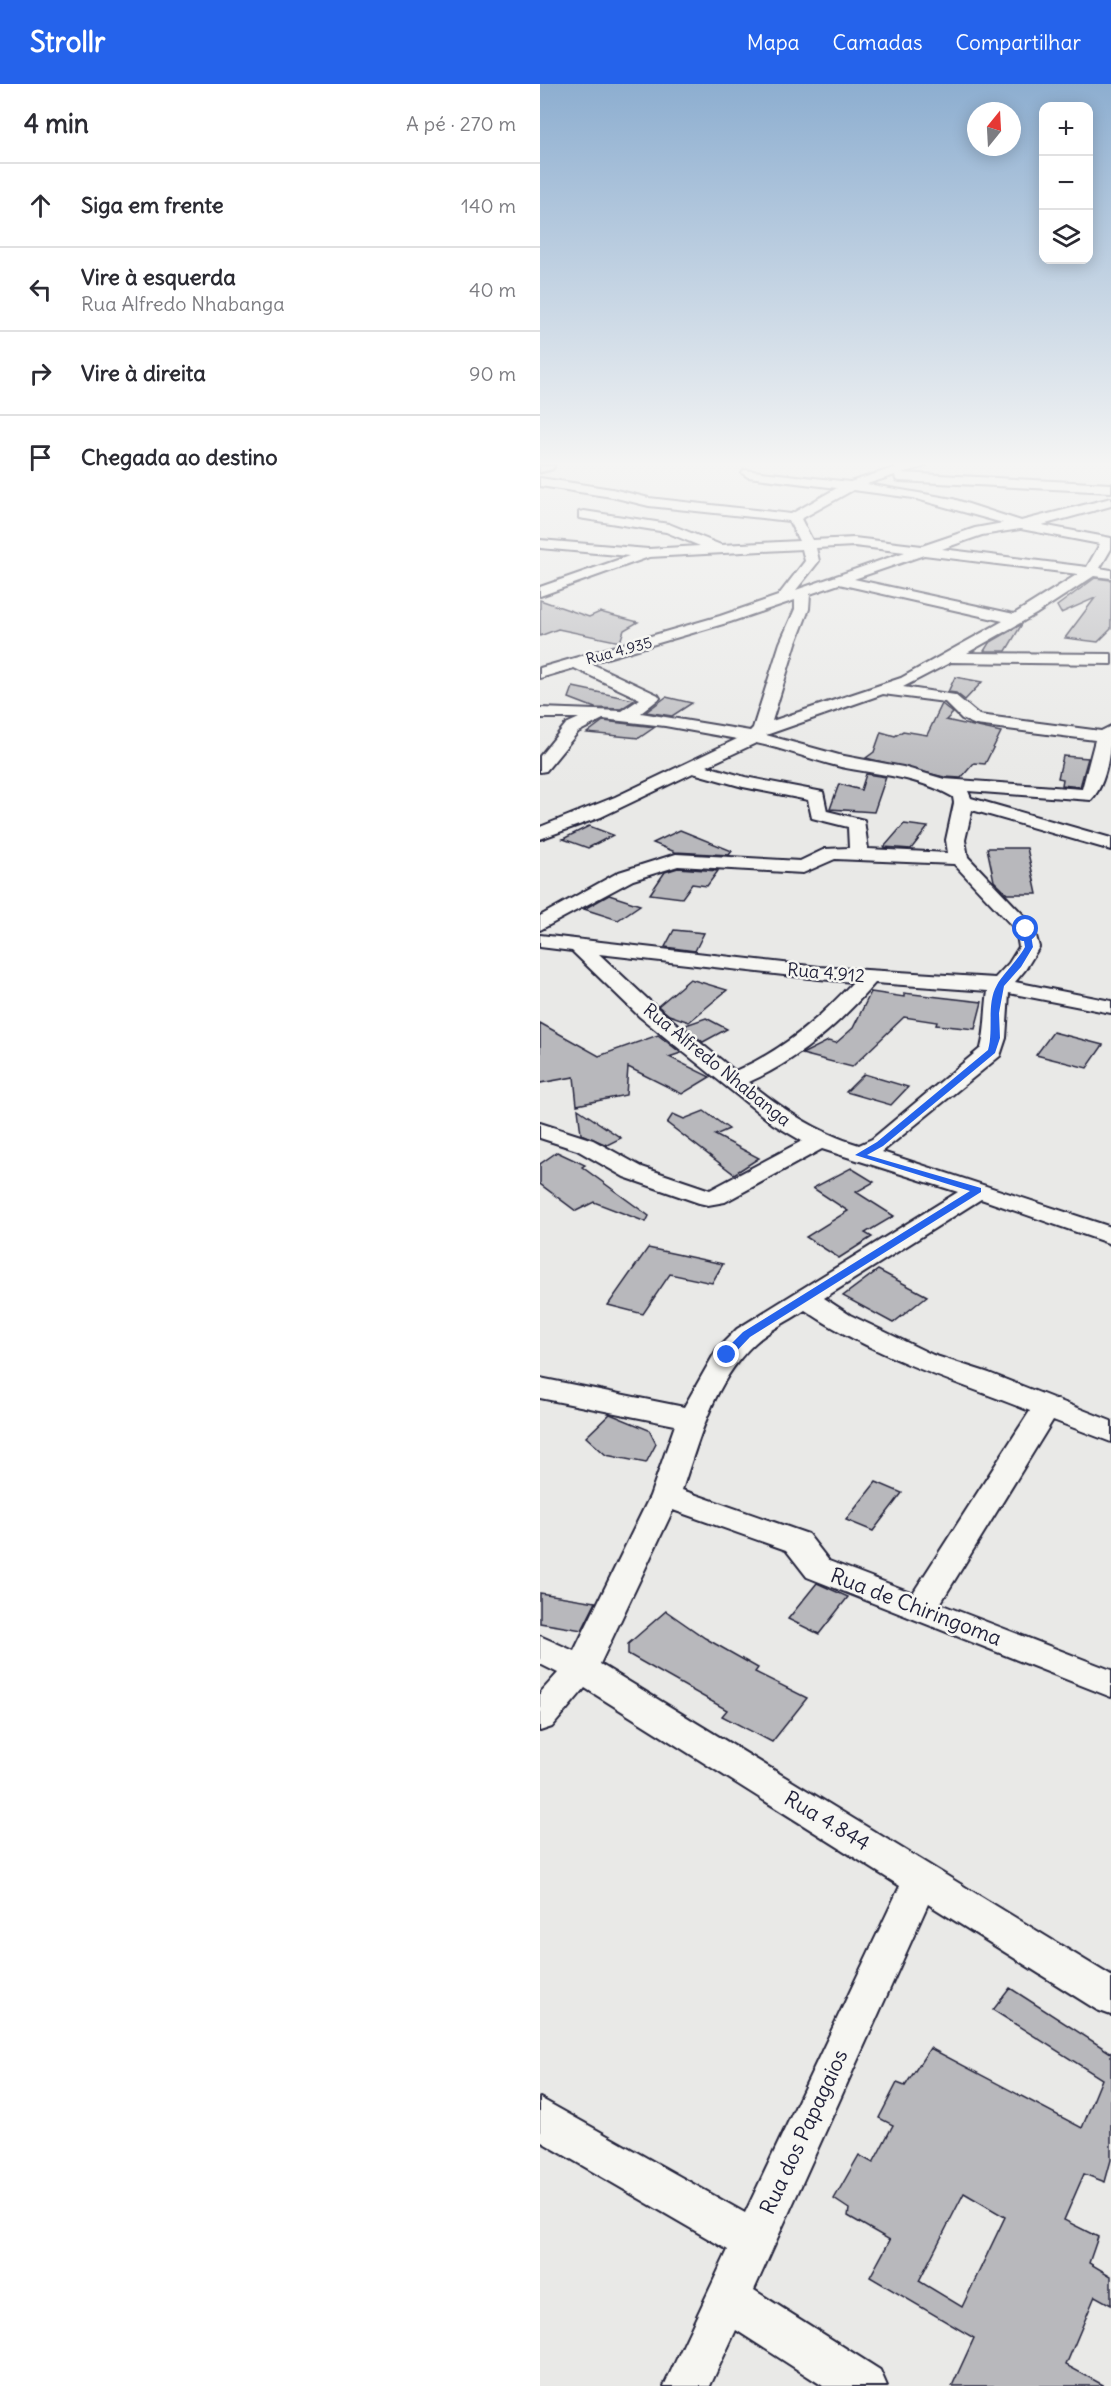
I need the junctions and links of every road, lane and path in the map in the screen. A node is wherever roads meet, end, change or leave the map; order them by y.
1 (598, 573) edge
2 (805, 573) edge
3 (858, 573) edge
4 (1088, 573) edge
5 (839, 580) junction
6 (540, 592) edge
7 (803, 592) junction
8 (785, 598) junction
9 (1016, 619) junction
10 (949, 658) junction
11 (1111, 659) edge
12 (576, 663) junction
13 (540, 673) edge
14 (885, 690) junction
15 (540, 713) edge
16 (601, 714) junction
17 (626, 717) junction
18 (756, 734) junction
19 (1108, 734) edge
20 (1104, 760) edge
21 (540, 767) edge
22 (690, 767) junction
23 (945, 784) junction
24 (964, 802) junction
25 (540, 833) edge
26 (1111, 844) edge
27 (859, 854) junction
28 (959, 859) junction
29 (540, 924) edge
30 (540, 941) edge
31 (579, 946) junction
32 (868, 977) junction
33 (1000, 985) junction
34 (1111, 1007) edge
35 (733, 1080) junction
36 (540, 1130) edge
37 (820, 1141) junction
38 (859, 1155) junction
39 (978, 1190) junction
40 (1111, 1236) edge
41 (804, 1298) junction
42 (540, 1388) edge
43 (1046, 1408) junction
44 (692, 1419) junction
45 (1111, 1432) edge
46 (665, 1496) junction
47 (921, 1607) junction
48 (540, 1649) edge
49 (581, 1670) junction
50 (1111, 1684) edge
51 (540, 1717) edge
52 (921, 1879) junction
53 (1111, 1997) edge
54 (540, 2118) edge
55 (753, 2241) junction
56 (726, 2298) junction
57 (687, 2386) edge
58 (864, 2386) edge

1 - 6 street
2 - 8 street
3 - 5 street, Rua 4.935
4 - 9 street
5 - 7 street, Rua 4.935
5 - 9 street
7 - 8 street, Rua 4.935
7 - 18 street
8 - 12 street, Rua 4.935
9 - 10 street
10 - 11 street
10 - 14 street
12 - 13 street, Rua 4.935
12 - 17 street
14 - 18 street
14 - 19 street
15 - 16 street
16 - 17 street
16 - 21 street
17 - 18 street
18 - 22 street
18 - 23 street
19 - 20 street
20 - 23 street
22 - 25 street
22 - 27 street
23 - 24 street
24 - 26 street
24 - 28 street
27 - 28 street
27 - 29 street
28 - 33 street
30 - 31 street, Rua 4.912
31 - 32 street, Rua 4.912
31 - 35 street, Rua Alfredo Nhabanga
32 - 33 street, Rua 4.912
32 - 35 street
33 - 34 street, Rua 4.912
33 - 38 street
35 - 37 street, Rua Alfredo Nhabanga
36 - 37 street
37 - 38 street, Rua Alfredo Nhabanga
38 - 39 street, Rua Alfredo Nhabanga
39 - 40 street, Rua Alfredo Nhabanga
39 - 41 street
41 - 43 street
41 - 44 street
42 - 44 street
43 - 45 street
43 - 47 street
44 - 46 street
46 - 47 street, Rua de Chiringoma
46 - 49 street
47 - 50 street, Rua de Chiringoma
48 - 49 street, Rua 4.844
49 - 51 street
49 - 52 street, Rua 4.844
52 - 53 street, Rua 4.844
52 - 55 street, Rua dos Papagaios
54 - 55 street
55 - 56 street, Rua dos Papagaios
56 - 57 street, Rua dos Papagaios
56 - 58 street

